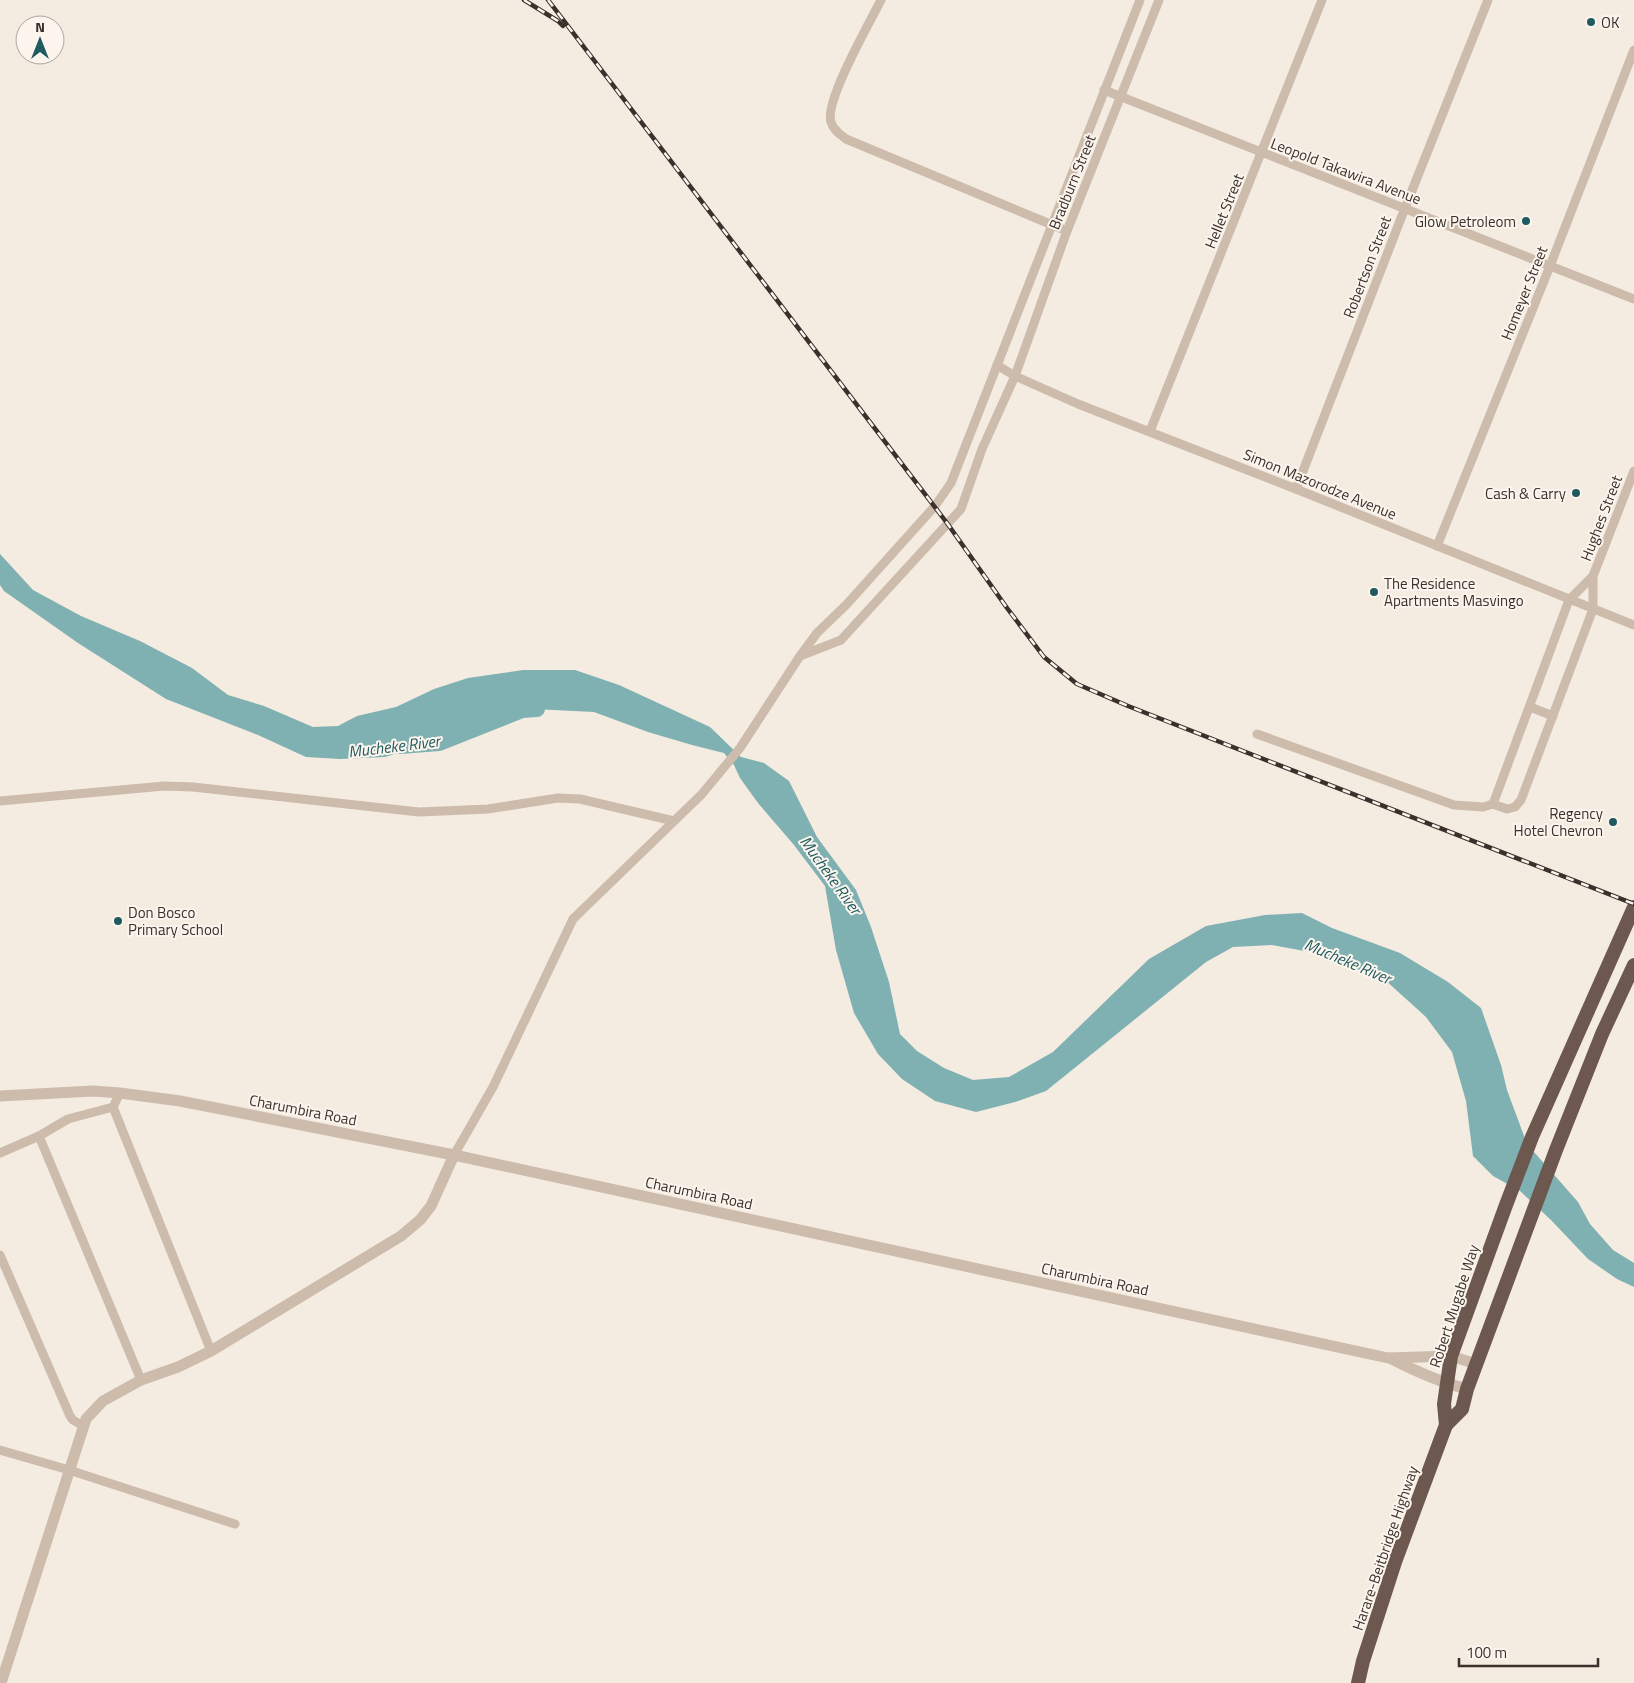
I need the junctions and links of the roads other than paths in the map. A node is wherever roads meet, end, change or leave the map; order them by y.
1 (881, 0) edge
2 (1140, 0) edge
3 (1159, 0) edge
4 (1322, 0) edge
5 (1488, 0) edge
6 (1634, 50) edge
7 (1104, 90) junction
8 (1122, 97) junction
9 (1262, 153) junction
10 (1405, 208) junction
11 (1052, 225) junction
12 (1067, 231) junction
13 (1550, 266) junction
14 (1634, 299) edge
15 (997, 365) junction
16 (1015, 376) junction
17 (1150, 431) junction
18 (1634, 471) edge
19 (1296, 489) junction
20 (1437, 546) junction
21 (1593, 576) junction
22 (1569, 600) junction
23 (1593, 609) junction
24 (1634, 626) edge
25 (800, 656) junction
26 (1530, 707) junction
27 (1553, 716) junction
28 (1257, 734) dead end
29 (0, 801) edge
30 (1493, 804) junction
31 (674, 821) junction
32 (1634, 907) edge
33 (1634, 965) edge
34 (120, 1093) junction
35 (0, 1096) edge
36 (113, 1106) junction
37 (40, 1136) junction
38 (0, 1153) edge
39 (454, 1155) junction
40 (0, 1255) edge
41 (211, 1352) junction
42 (1452, 1356) junction
43 (1388, 1358) junction
44 (1476, 1364) junction
45 (141, 1380) junction
46 (1446, 1384) junction
47 (1467, 1389) junction
48 (1446, 1425) junction
49 (83, 1426) junction
50 (0, 1450) edge
51 (69, 1470) junction
52 (235, 1524) dead end
53 (1, 1683) edge
54 (1358, 1683) edge

1 - 11 street
2 - 7 street, Bradburn Street
3 - 8 street, Bradburn Street
4 - 9 street, Hellet Street
5 - 10 street, Robertson Street
6 - 13 street, Homeyer Street
7 - 8 street, Leopold Takawira Avenue
7 - 11 street, Bradburn Street
8 - 9 street, Leopold Takawira Avenue
8 - 12 street, Bradburn Street
9 - 10 street, Leopold Takawira Avenue
9 - 17 street, Hellet Street
10 - 13 street, Leopold Takawira Avenue
10 - 19 street, Robertson Street
11 - 12 street
11 - 15 street, Bradburn Street
12 - 16 street, Bradburn Street
13 - 14 street, Leopold Takawira Avenue
13 - 20 street, Homeyer Street
15 - 16 street, Simon Mazorodze Avenue
15 - 25 street, Bradburn Street
16 - 17 street, Simon Mazorodze Avenue
16 - 25 street, Bradburn Street
17 - 19 street, Simon Mazorodze Avenue
18 - 21 street, Hughes Street
19 - 20 street, Simon Mazorodze Avenue
20 - 22 street, Simon Mazorodze Avenue
21 - 22 street
21 - 23 street
22 - 23 street, Simon Mazorodze Avenue
22 - 26 street
23 - 24 street, Simon Mazorodze Avenue
23 - 27 street
25 - 31 street, Bradburn Street
26 - 27 street
26 - 30 street
27 - 30 street
28 - 30 street
29 - 31 street
31 - 39 street, Bradburn Street
32 - 42 highway, Robert Mugabe Way
33 - 44 highway
34 - 35 street, Charumbira Road
34 - 36 street
34 - 39 street, Charumbira Road
36 - 37 street
36 - 41 street
37 - 38 street
37 - 45 street
39 - 41 street
39 - 43 street, Charumbira Road
40 - 49 street
41 - 45 street
42 - 43 street, Charumbira Road
42 - 44 street, Charumbira Road
42 - 46 highway, Robert Mugabe Way
43 - 46 street, Charumbira Road
44 - 47 highway
45 - 49 street
46 - 47 street, Charumbira Road
46 - 48 highway, Robert Mugabe Way
47 - 48 highway
48 - 54 highway, Harare-Beitbridge Highway
49 - 51 street
50 - 51 street
51 - 52 street
51 - 53 street

